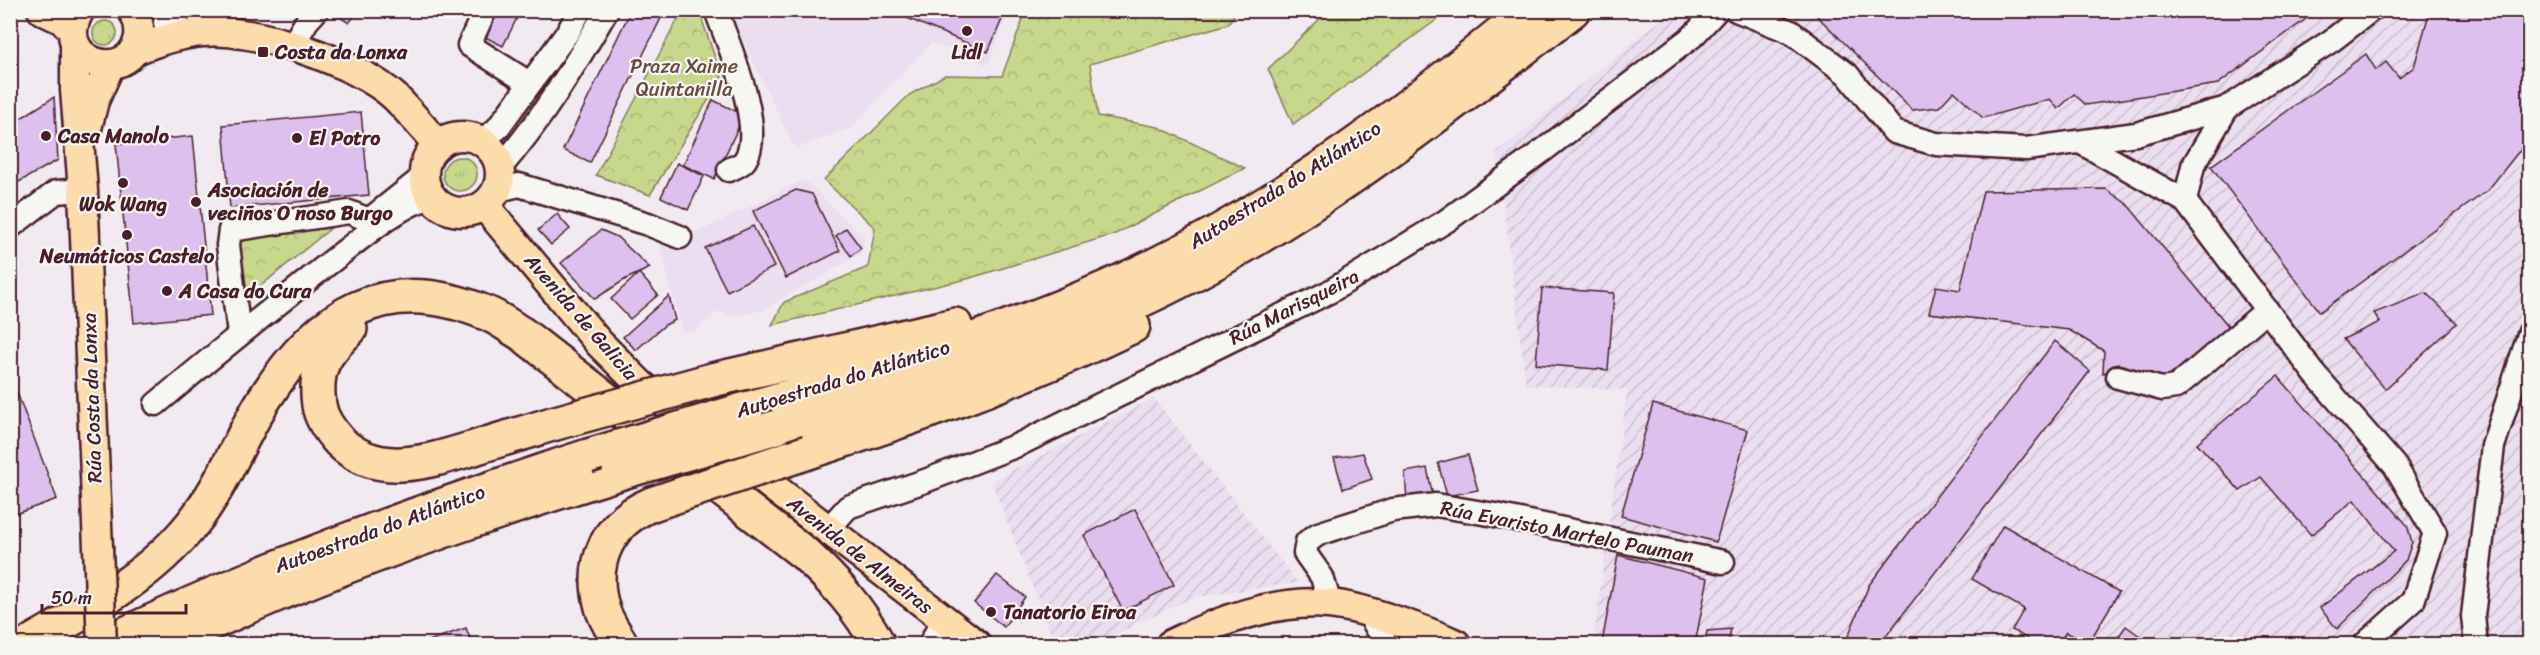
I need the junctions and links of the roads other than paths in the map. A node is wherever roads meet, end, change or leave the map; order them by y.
1 (42, 10) edge
2 (317, 10) edge
3 (485, 10) edge
4 (580, 10) edge
5 (607, 10) edge
6 (716, 10) edge
7 (1528, 10) edge
8 (1573, 10) edge
9 (1718, 10) edge
10 (1736, 10) edge
11 (2372, 10) edge
12 (133, 13) edge
13 (174, 16) edge
14 (76, 28) edge
15 (204, 32) junction
16 (292, 46) junction
17 (122, 58) junction
18 (530, 83) junction
19 (2227, 108) junction
20 (481, 141) junction
21 (2080, 142) junction
22 (438, 145) junction
23 (81, 152) junction
24 (729, 170) dead end
25 (501, 181) junction
26 (428, 187) junction
27 (83, 190) junction
28 (2185, 201) junction
29 (1308, 207) junction
30 (10, 227) edge
31 (680, 237) dead end
32 (1054, 309) junction
33 (2267, 310) junction
34 (2529, 332) edge
35 (239, 334) junction
36 (2524, 364) edge
37 (2118, 377) dead end
38 (156, 404) dead end
39 (772, 487) joint
40 (828, 529) junction
41 (1723, 562) dead end
42 (1329, 604) junction
43 (1369, 614) junction
44 (937, 632) edge
45 (1186, 641) edge
46 (28, 645) edge
47 (103, 645) edge
48 (166, 645) edge
49 (621, 645) edge
50 (862, 645) edge
51 (878, 645) edge
52 (976, 645) edge
53 (1386, 645) edge
54 (1456, 645) edge
55 (2366, 645) edge
56 (2476, 645) edge

1 - 14 main road
2 - 16 street
3 - 18 street
4 - 18 street
5 - 25 street
6 - 24 street
7 - 32 highway, Autoestrada do Atlántico
8 - 29 highway, Autoestrada do Atlántico
9 - 40 street, Rúa Marisqueira
10 - 21 street
11 - 19 street
12 - 13 main road
12 - 17 main road, Rúa Costa da Lonxa
13 - 15 main road
14 - 17 main road
14 - 23 main road, Rúa Costa da Lonxa
15 - 16 main road
15 - 17 main road
16 - 22 main road
17 - 23 main road, Rúa Costa da Lonxa
18 - 20 street
19 - 21 street
19 - 28 street
20 - 22 main road
20 - 25 main road, Avenida de Galicia
21 - 28 street
22 - 26 main road
23 - 27 main road, Rúa Costa da Lonxa
25 - 26 main road
25 - 31 street
25 - 39 main road, Avenida de Galicia
26 - 35 street
26 - 35 street
27 - 30 street
27 - 47 main road, Rúa Costa da Lonxa, bridge
28 - 33 street
29 - 48 highway, Autoestrada do Atlántico, bridge
29 - 49 highway, bridge
32 - 47 highway, Autoestrada do Atlántico, bridge
32 - 50 highway, bridge
33 - 37 street
33 - 55 street
34 - 36 street
35 - 38 street
36 - 56 street
39 - 40 main road, Avenida de Almeiras
40 - 44 main road, Avenida de Almeiras
41 - 42 street, Rúa Evaristo Martelo Pauman
42 - 43 main road
42 - 45 main road
43 - 53 street
43 - 54 main road
44 - 52 main road, Avenida de Almeiras
46 - 51 highway

